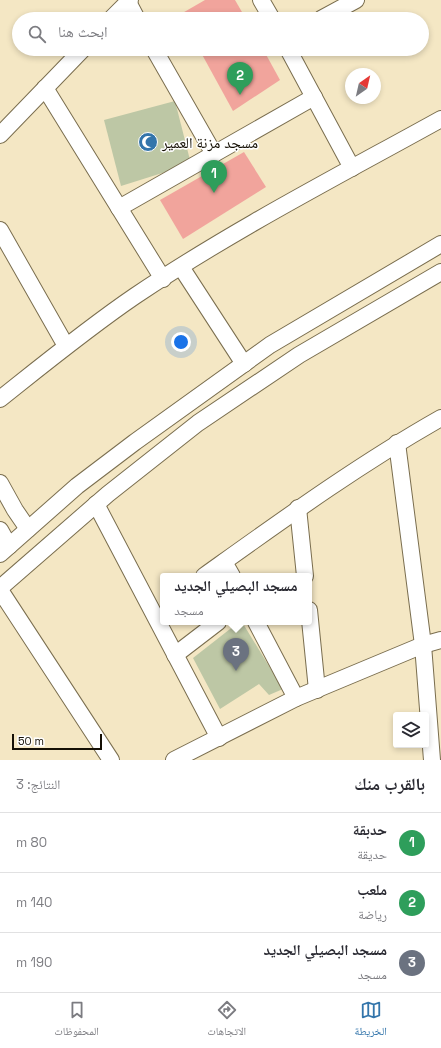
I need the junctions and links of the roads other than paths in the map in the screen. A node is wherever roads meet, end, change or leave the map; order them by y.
1 (261, 0) edge
2 (356, 0) edge
3 (129, 1) edge
4 (119, 12) edge
5 (134, 12) edge
6 (268, 12) edge
7 (334, 12) edge
8 (76, 56) edge
9 (158, 56) edge
10 (292, 56) edge
11 (45, 88) junction
12 (314, 97) junction
13 (441, 119) edge
14 (0, 135) edge
15 (214, 154) junction
16 (352, 168) junction
17 (119, 208) junction
18 (0, 230) edge
19 (441, 244) edge
20 (181, 267) junction
21 (441, 272) edge
22 (163, 279) junction
23 (66, 346) junction
24 (244, 364) junction
25 (0, 399) edge
26 (441, 418) edge
27 (149, 432) junction
28 (397, 443) junction
29 (162, 452) junction
30 (0, 483) edge
31 (96, 504) junction
32 (298, 508) junction
33 (28, 529) junction
34 (0, 530) edge
35 (4, 550) edge
36 (224, 562) junction
37 (208, 573) edge
38 (230, 573) edge
39 (306, 573) edge
40 (0, 589) edge
41 (158, 609) edge
42 (164, 625) edge
43 (214, 625) edge
44 (258, 625) edge
45 (310, 625) edge
46 (441, 640) edge
47 (423, 645) junction
48 (175, 655) junction
49 (317, 690) junction
50 (296, 698) junction
51 (219, 738) junction
52 (111, 760) edge
53 (174, 760) edge
54 (432, 760) edge

1 - 6 street
2 - 7 street
3 - 4 street
3 - 5 street
8 - 11 street
9 - 15 street
10 - 12 street
11 - 14 street
11 - 17 street
12 - 15 street
12 - 16 street
13 - 16 street
15 - 17 street
16 - 20 street
17 - 22 street
18 - 23 street
19 - 24 street
20 - 22 street
20 - 24 street
21 - 29 street
22 - 23 street
23 - 25 street
24 - 27 street
26 - 28 street
27 - 29 street
27 - 33 street
28 - 32 street
28 - 47 street
29 - 31 street
30 - 33 street
31 - 40 street
31 - 41 street
32 - 36 street
32 - 39 street
33 - 35 street
34 - 35 street
36 - 37 street
36 - 38 street
40 - 52 street
42 - 48 street
43 - 48 street
44 - 50 street
45 - 49 street
46 - 47 street
47 - 49 street
47 - 54 street
48 - 51 street
49 - 50 street
50 - 51 street
51 - 53 street

